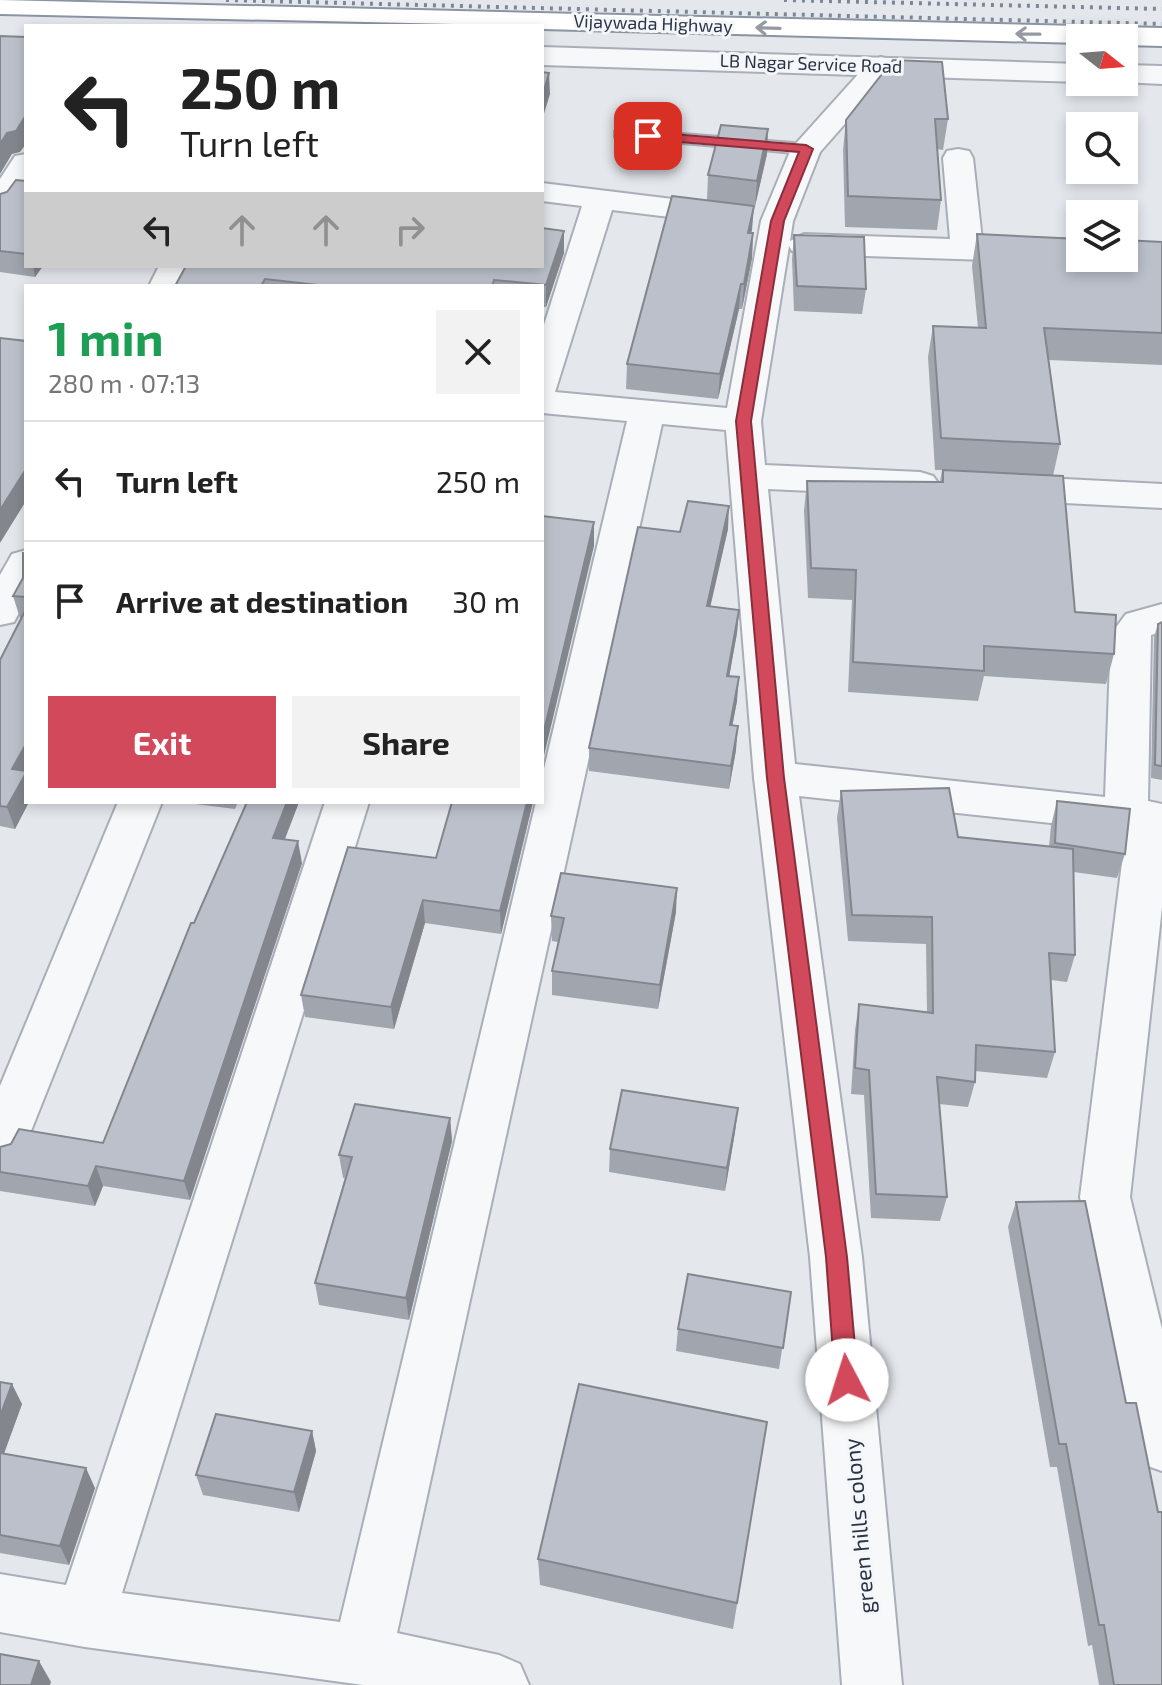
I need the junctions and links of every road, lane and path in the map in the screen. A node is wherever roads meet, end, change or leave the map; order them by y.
1 (0, 6) edge
2 (286, 20) edge
3 (492, 24) edge
4 (544, 25) edge
5 (1162, 37) edge
6 (544, 56) edge
7 (881, 66) junction
8 (1066, 73) edge
9 (1138, 74) edge
10 (1162, 75) edge
11 (620, 134) dead end
12 (806, 149) junction
13 (0, 151) edge
14 (24, 152) edge
15 (958, 158) dead end
16 (24, 166) edge
17 (544, 192) edge
18 (600, 198) junction
19 (0, 204) edge
20 (775, 232) junction
21 (967, 249) junction
22 (1066, 253) edge
23 (544, 380) edge
24 (544, 402) edge
25 (647, 412) junction
26 (743, 421) junction
27 (749, 476) junction
28 (1162, 496) edge
29 (24, 567) edge
30 (0, 612) edge
31 (1162, 618) edge
32 (775, 778) junction
33 (139, 804) edge
34 (346, 804) edge
35 (1146, 816) edge
36 (0, 1146) edge
37 (1162, 1441) edge
38 (0, 1603) edge
39 (85, 1618) junction
40 (362, 1655) junction
41 (499, 1685) edge
42 (872, 1685) edge

1 - 2 highway, Vijaywada Highway
3 -> 2 highway, Vijaywada Highway
5 -> 4 highway, Vijaywada Highway
6 - 7 street, LB Nagar Service Road
7 - 8 street, LB Nagar Service Road
7 - 12 street, green hills colony
9 - 10 street
11 - 12 lane
12 - 20 street, green hills colony
13 - 14 street
15 - 21 street
16 - 19 street
17 - 18 street
18 - 20 street
18 - 23 street
20 - 21 street
20 - 26 street, green hills colony
21 - 22 street
24 - 25 street
25 - 26 street
25 - 40 street
26 - 27 street, green hills colony
27 - 28 street
27 - 32 street, green hills colony
29 - 30 street
31 - 35 street
32 - 35 street
32 - 42 street, green hills colony
33 - 36 street
34 - 39 street
35 - 37 street
38 - 39 street
39 - 40 street
40 - 41 street

